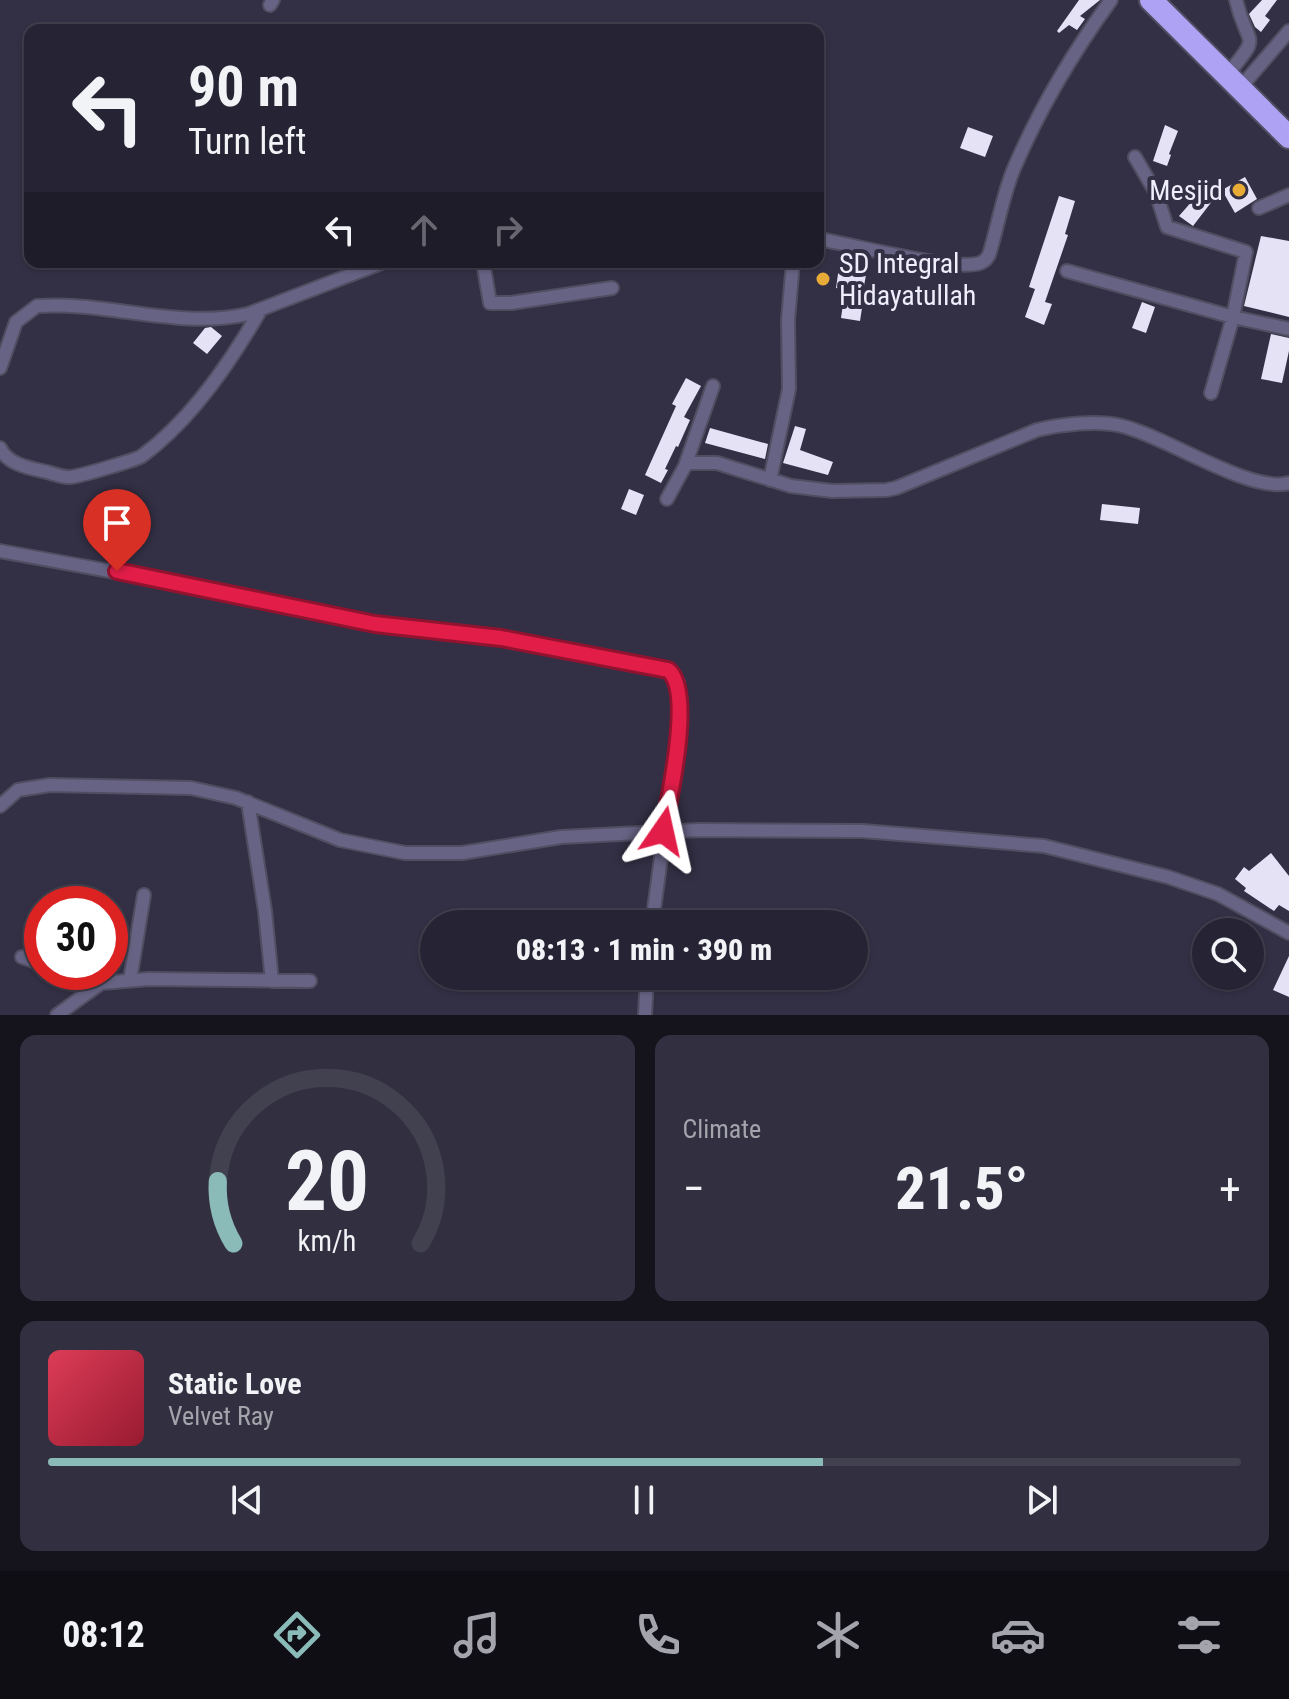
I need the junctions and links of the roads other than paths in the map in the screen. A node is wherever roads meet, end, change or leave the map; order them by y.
1 (1111, 0) edge
2 (1151, 0) edge
3 (1236, 0) edge
4 (1289, 31) edge
5 (1233, 82) junction
6 (1289, 137) edge
7 (1135, 157) dead end
8 (1289, 195) edge
9 (1259, 208) dead end
10 (824, 240) edge
11 (368, 268) edge
12 (484, 268) edge
13 (792, 268) edge
14 (1067, 271) dead end
15 (612, 288) dead end
16 (261, 309) junction
17 (1233, 317) junction
18 (1289, 329) edge
19 (0, 368) edge
20 (713, 386) dead end
21 (1211, 393) dead end
22 (0, 448) edge
23 (685, 466) junction
24 (770, 480) junction
25 (1289, 483) edge
26 (667, 499) dead end
27 (0, 551) edge
28 (248, 802) junction
29 (0, 806) edge
30 (663, 831) junction
31 (144, 895) dead end
32 (654, 910) edge
33 (1289, 932) edge
34 (130, 980) joint
35 (272, 981) junction
36 (310, 981) dead end
37 (91, 990) edge
38 (646, 990) edge
39 (57, 1015) edge
40 (645, 1015) edge

1 - 10 street
2 - 5 highway
3 - 5 street
4 - 5 street
5 - 6 highway
7 - 17 street
8 - 9 street
11 - 16 street
12 - 15 street
13 - 24 street
14 - 17 street
16 - 19 street
16 - 22 street
17 - 18 street
17 - 21 street
20 - 23 street
23 - 24 street
23 - 26 street
24 - 25 street
27 - 30 street
28 - 29 street
28 - 30 street
28 - 35 street
30 - 32 street
30 - 33 street
31 - 34 street
34 - 35 street
35 - 36 street
37 - 39 street
38 - 40 street

